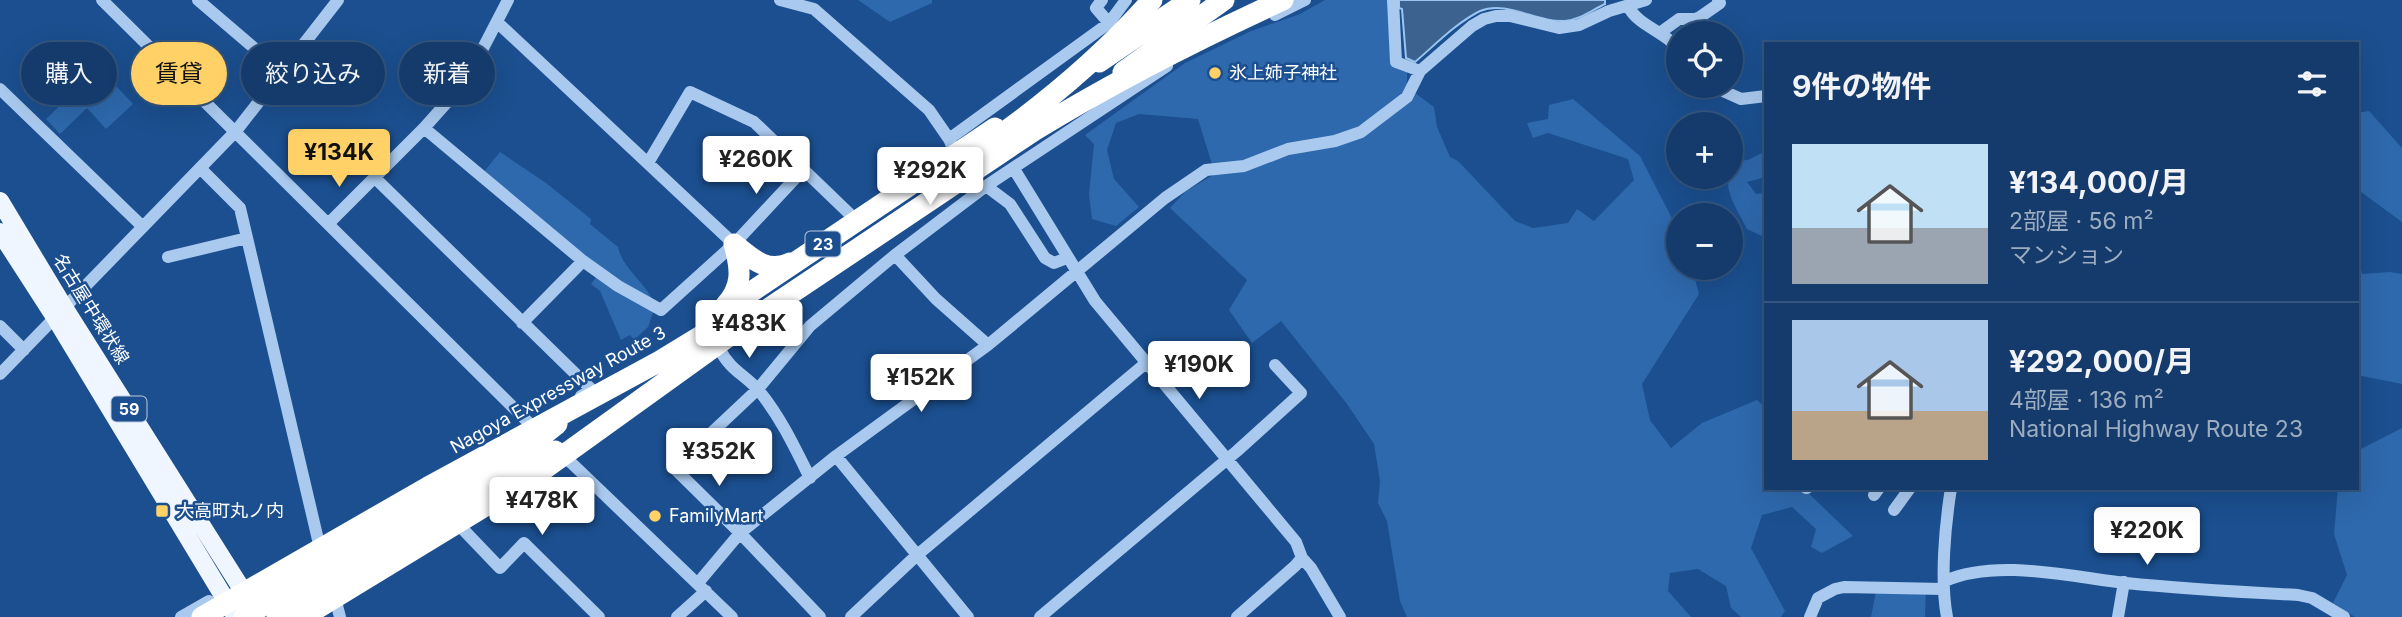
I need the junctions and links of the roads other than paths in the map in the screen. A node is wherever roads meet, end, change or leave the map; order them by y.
1 (102, 0) edge
2 (198, 0) edge
3 (338, 0) edge
4 (508, 0) edge
5 (779, 0) edge
6 (1102, 0) edge
7 (1126, 0) edge
8 (1137, 0) edge
9 (1152, 0) edge
10 (1178, 0) edge
11 (1190, 0) edge
12 (1224, 0) edge
13 (1264, 0) edge
14 (1306, 0) edge
15 (1393, 0) edge
16 (1646, 0) edge
17 (1718, 0) edge
18 (1628, 6) junction
19 (1278, 8) edge
20 (497, 22) junction
21 (1109, 23) junction
22 (1661, 32) junction
23 (1666, 37) edge
24 (247, 42) edge
25 (304, 42) edge
26 (1112, 49) junction
27 (1420, 71) junction
28 (0, 89) edge
29 (1764, 96) edge
30 (1739, 98) edge
31 (256, 105) edge
32 (424, 128) junction
33 (236, 131) junction
34 (952, 146) junction
35 (648, 163) junction
36 (200, 168) junction
37 (1014, 169) junction
38 (803, 170) junction
39 (374, 177) junction
40 (986, 186) junction
41 (0, 201) edge
42 (856, 221) junction
43 (328, 224) junction
44 (143, 227) junction
45 (0, 232) edge
46 (247, 238) junction
47 (733, 244) junction
48 (895, 255) junction
49 (806, 256) junction
50 (168, 257) dead end
51 (1067, 258) junction
52 (583, 261) junction
53 (1076, 271) junction
54 (60, 314) junction
55 (717, 315) junction
56 (522, 323) junction
57 (0, 326) edge
58 (988, 345) junction
59 (719, 348) junction
60 (24, 350) junction
61 (1146, 363) junction
62 (1275, 365) dead end
63 (0, 374) edge
64 (758, 389) junction
65 (534, 442) junction
66 (558, 450) junction
67 (836, 456) junction
68 (1226, 460) junction
69 (810, 478) junction
70 (1909, 490) edge
71 (1951, 490) edge
72 (1894, 510) dead end
73 (456, 522) junction
74 (740, 533) junction
75 (318, 544) junction
76 (916, 556) junction
77 (1302, 558) junction
78 (2124, 582) junction
79 (1944, 585) junction
80 (702, 587) junction
81 (333, 591) junction
82 (234, 606) edge
83 (181, 617) edge
84 (202, 617) edge
85 (259, 617) edge
86 (277, 617) edge
87 (291, 617) edge
88 (303, 617) edge
89 (340, 617) edge
90 (599, 617) edge
91 (677, 617) edge
92 (732, 617) edge
93 (820, 617) edge
94 (851, 617) edge
95 (968, 617) edge
96 (1040, 617) edge
97 (1237, 617) edge
98 (1340, 617) edge
99 (1810, 617) edge
100 (1947, 617) edge
101 (2118, 617) edge
102 (2344, 617) edge

1 - 33 street
2 - 24 street
3 - 25 street
4 - 20 street
5 - 34 street
6 - 21 street
7 - 21 street
8 - 26 highway, bridge
9 - 26 highway, Nagoya Expressway Route 3, bridge
10 - 26 highway
11 - 26 highway, 23
12 - 59 highway, 23
13 - 19 street
14 - 19 street
15 - 27 street
16 - 18 street
17 - 22 street
18 - 22 street
18 - 27 street
19 - 37 street
19 - 88 highway, bridge
20 - 32 street
20 - 35 street
21 - 34 street
22 - 23 street
26 - 34 highway, 23
26 - 84 highway, Nagoya Expressway Route 3, bridge
27 - 53 street
28 - 44 street
29 - 30 street
31 - 33 street
32 - 39 street
32 - 52 street
33 - 36 street
33 - 43 street
34 - 42 highway, 23
35 - 38 street
35 - 47 street
36 - 44 street
36 - 46 street
37 - 40 street
37 - 51 street
38 - 42 street
38 - 47 street
39 - 43 street
39 - 56 street
40 - 48 street
40 - 51 street
41 - 54 main road, 名古屋中環状線 / 59
42 - 49 highway, 23
43 - 65 street
44 - 54 street
45 - 54 main road, 名古屋中環状線 / 59
46 - 50 street
46 - 75 street
47 - 49 highway
47 - 52 street
47 - 55 highway
48 - 58 street
48 - 64 street
49 - 55 highway, 23
51 - 53 street
52 - 56 street
53 - 58 street
53 - 61 street
54 - 60 street
54 - 82 main road, 名古屋中環状線 / 59
55 - 65 highway, 23
56 - 65 street
57 - 60 street
58 - 67 street
59 - 64 street
59 - 66 highway, 23
60 - 63 street
61 - 68 street
61 - 76 street
62 - 68 street
64 - 69 street
64 - 74 street
65 - 66 highway, 23
65 - 75 street
65 - 82 highway, 23, bridge
65 - 86 highway, 23
66 - 73 highway, 23
66 - 80 street
67 - 69 street
67 - 76 street
68 - 77 street
68 - 96 street
69 - 74 street
70 - 72 street
71 - 79 street
73 - 81 highway, 23
73 - 90 street
74 - 80 street
74 - 93 street
75 - 82 street
76 - 94 street
76 - 95 street
77 - 97 street
77 - 98 street
78 - 79 street
78 - 101 street
78 - 102 street
79 - 99 street
79 - 100 street
80 - 91 street
80 - 92 street
81 - 87 highway, 23
81 - 89 street
82 - 83 street
82 - 85 main road, 名古屋中環状線 / 59

